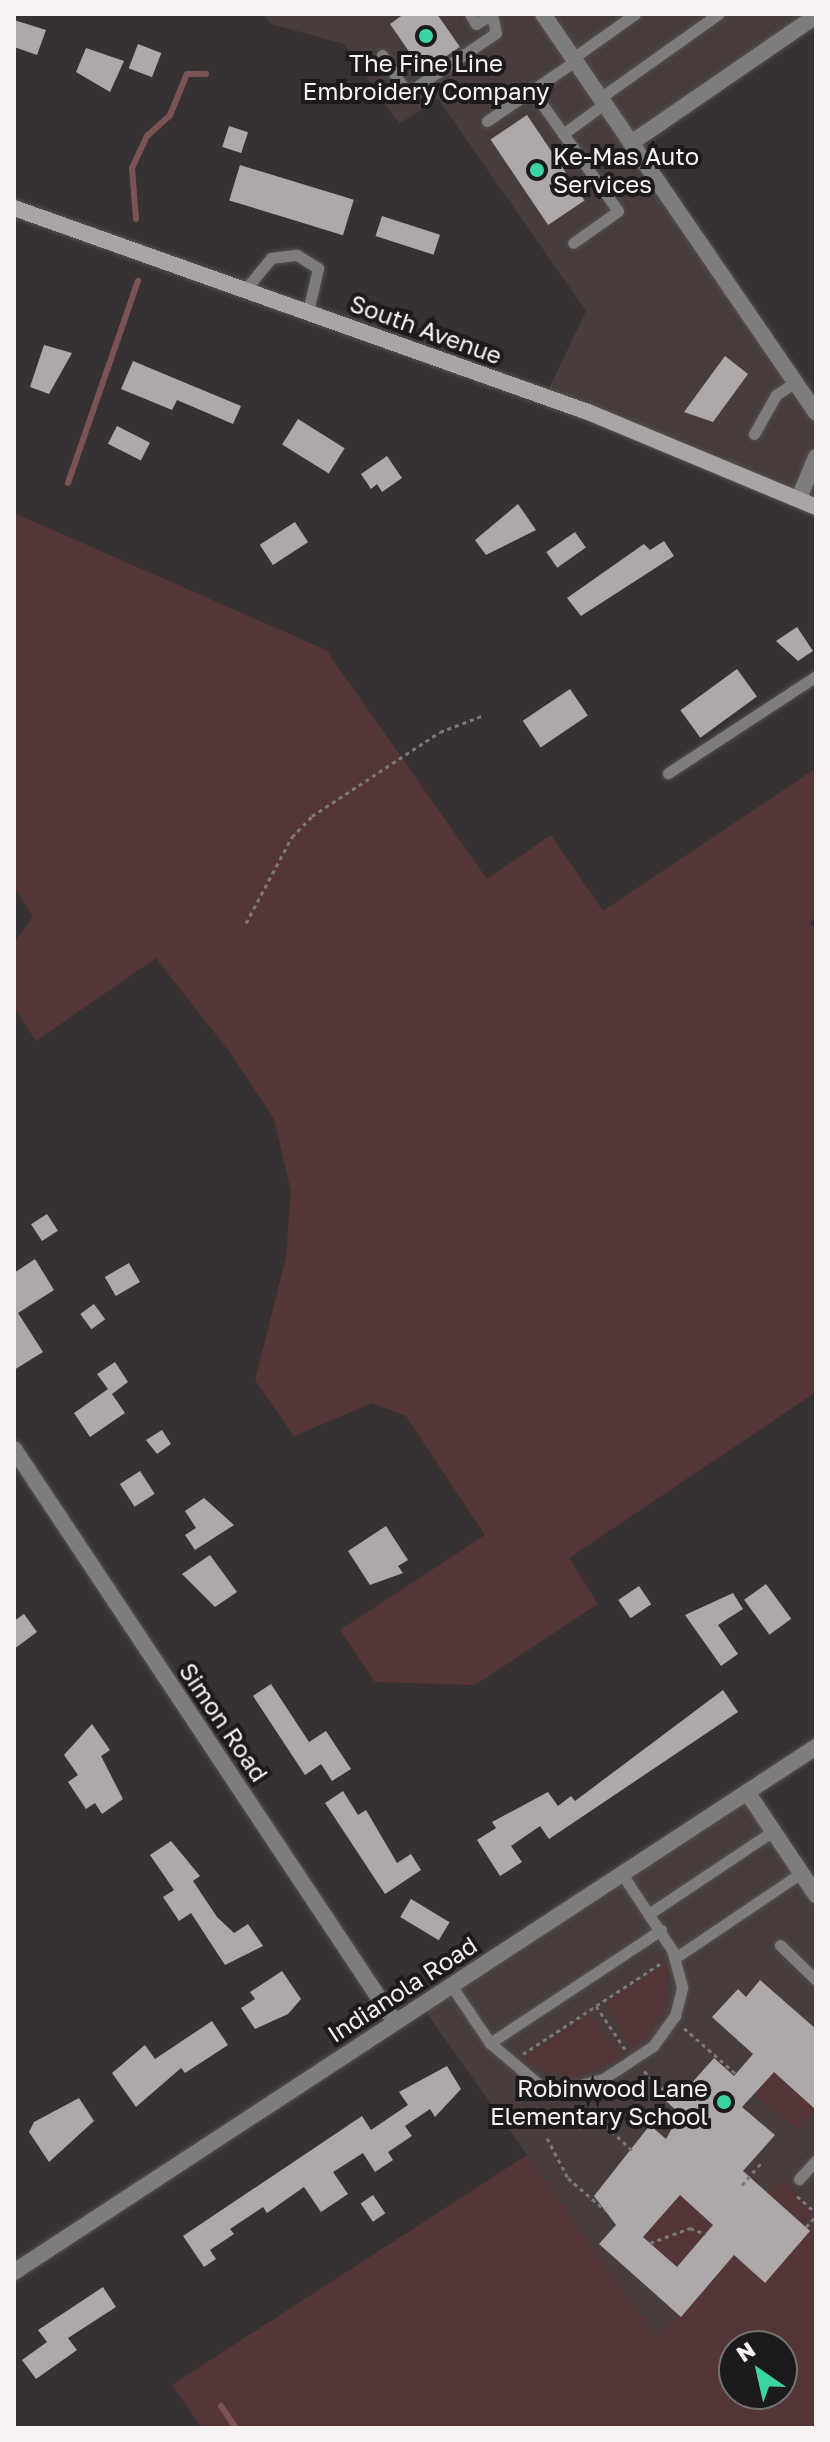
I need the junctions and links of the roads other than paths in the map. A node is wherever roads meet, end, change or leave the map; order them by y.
1 (470, 14) edge
2 (543, 14) edge
3 (635, 14) edge
4 (718, 14) edge
5 (816, 16) edge
6 (382, 55) dead end
7 (574, 59) junction
8 (532, 90) junction
9 (602, 101) junction
10 (487, 121) dead end
11 (563, 134) junction
12 (631, 143) junction
13 (14, 208) edge
14 (573, 243) dead end
15 (245, 290) junction
16 (308, 312) junction
17 (795, 382) junction
18 (816, 412) edge
19 (754, 434) dead end
20 (816, 457) edge
21 (800, 496) junction
22 (816, 507) edge
23 (816, 676) edge
24 (668, 773) dead end
25 (14, 1449) edge
26 (816, 1747) edge
27 (747, 1792) junction
28 (773, 1831) junction
29 (801, 1873) junction
30 (622, 1874) junction
31 (816, 1895) edge
32 (650, 1913) junction
33 (661, 1930) junction
34 (780, 1945) dead end
35 (674, 1956) junction
36 (816, 1980) edge
37 (451, 1985) junction
38 (395, 2022) junction
39 (490, 2043) junction
40 (816, 2160) edge
41 (799, 2179) dead end
42 (14, 2272) edge

1 - 6 lane
2 - 7 street
3 - 7 lane
4 - 9 lane
5 - 12 street
7 - 8 lane
7 - 9 street
8 - 10 lane
8 - 11 lane
9 - 11 lane
9 - 12 street
11 - 14 lane
12 - 17 street
13 - 15 main road, South Avenue
15 - 16 main road, South Avenue
15 - 16 lane
16 - 21 main road, South Avenue
17 - 18 street
17 - 19 lane
20 - 21 street
21 - 22 main road, South Avenue
23 - 24 lane
25 - 38 street, Simon Road
26 - 27 street, Indianola Road
27 - 28 street
27 - 30 street, Indianola Road
28 - 29 street
28 - 32 lane
29 - 31 street
29 - 35 lane
30 - 32 lane
30 - 37 street, Indianola Road
32 - 33 lane
33 - 35 lane
33 - 39 lane
34 - 36 lane
35 - 39 lane
37 - 38 street, Indianola Road
37 - 39 lane
38 - 42 street, Indianola Road
40 - 41 lane

